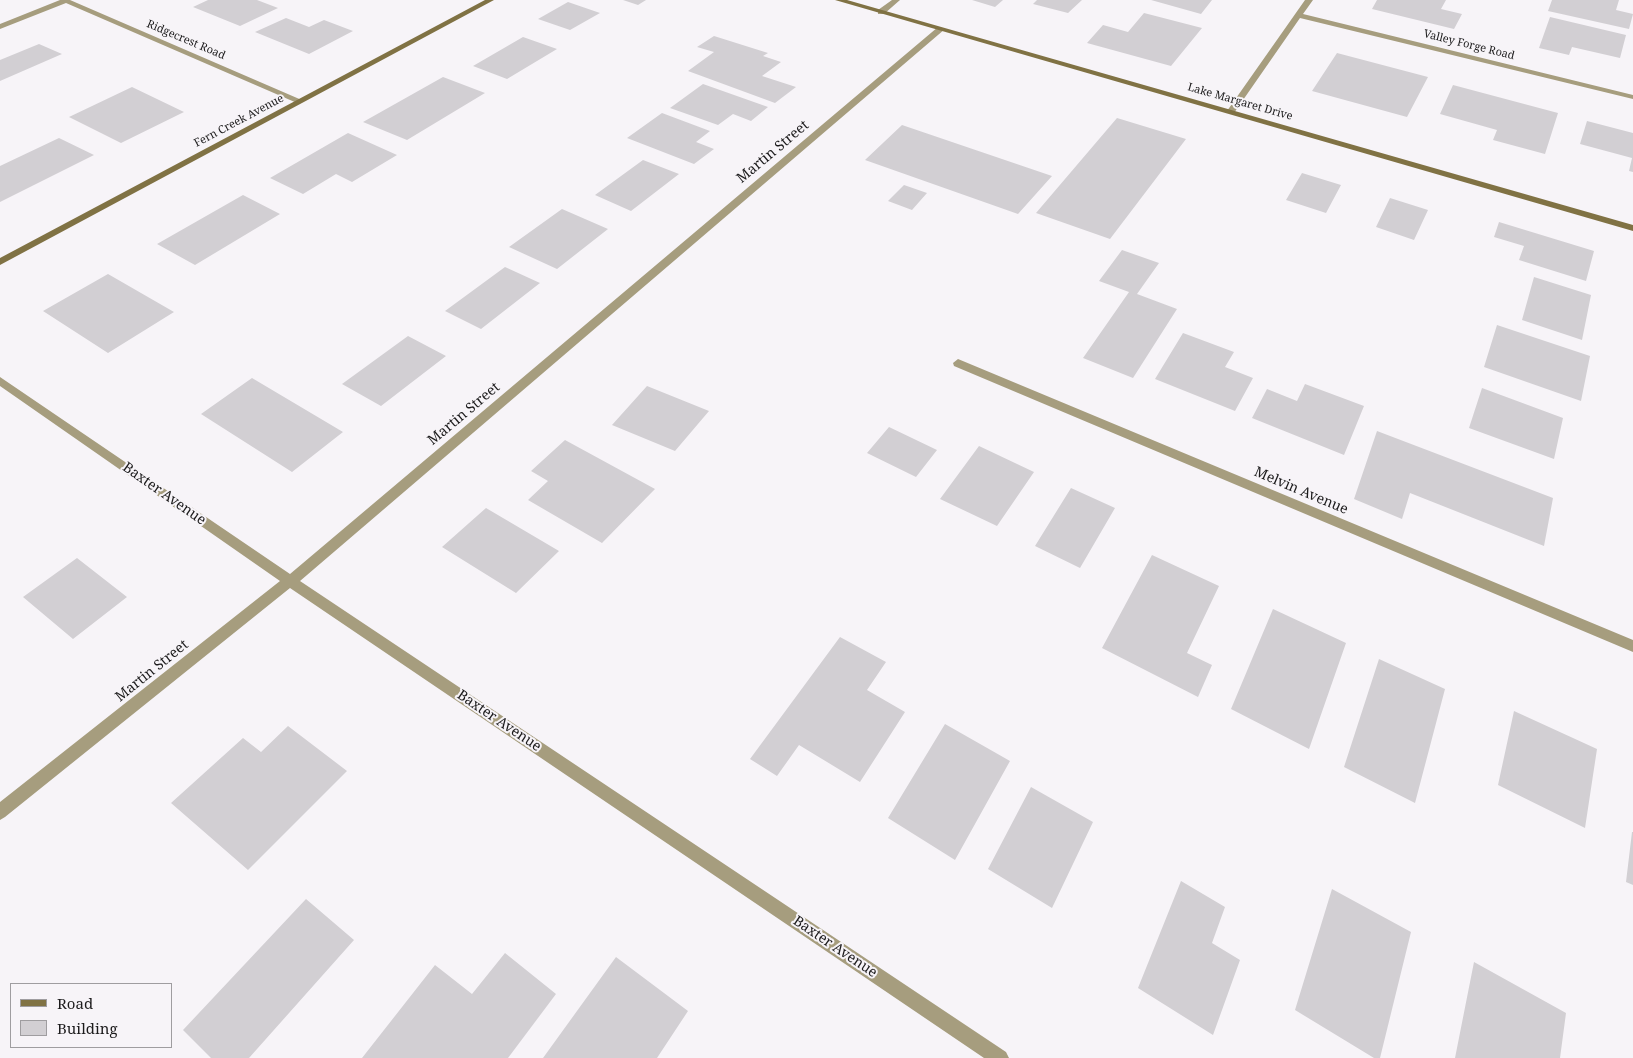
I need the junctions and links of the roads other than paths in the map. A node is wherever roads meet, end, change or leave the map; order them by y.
1 (64, 0) edge
2 (490, 0) edge
3 (839, 0) edge
4 (896, 0) edge
5 (1309, 0) edge
6 (881, 12) junction
7 (1299, 14) junction
8 (0, 27) edge
9 (941, 29) junction
10 (1633, 97) edge
11 (300, 101) junction
12 (1231, 111) junction
13 (1633, 228) edge
14 (0, 262) edge
15 (958, 363) dead end
16 (0, 382) edge
17 (290, 581) junction
18 (1633, 646) edge
19 (0, 812) edge
20 (1000, 1058) edge

1 - 8 street
1 - 11 street, Ridgecrest Road
2 - 11 street, Fern Creek Avenue
3 - 6 street, Lake Margaret Drive
4 - 6 street
5 - 7 street
6 - 9 street, Lake Margaret Drive
7 - 10 street, Valley Forge Road
7 - 12 street
9 - 12 street, Lake Margaret Drive
9 - 17 street, Martin Street
11 - 14 street, Fern Creek Avenue
12 - 13 street, Lake Margaret Drive
15 - 18 street, Melvin Avenue
16 - 17 street, Baxter Avenue
17 - 19 street, Martin Street
17 - 20 street, Baxter Avenue

